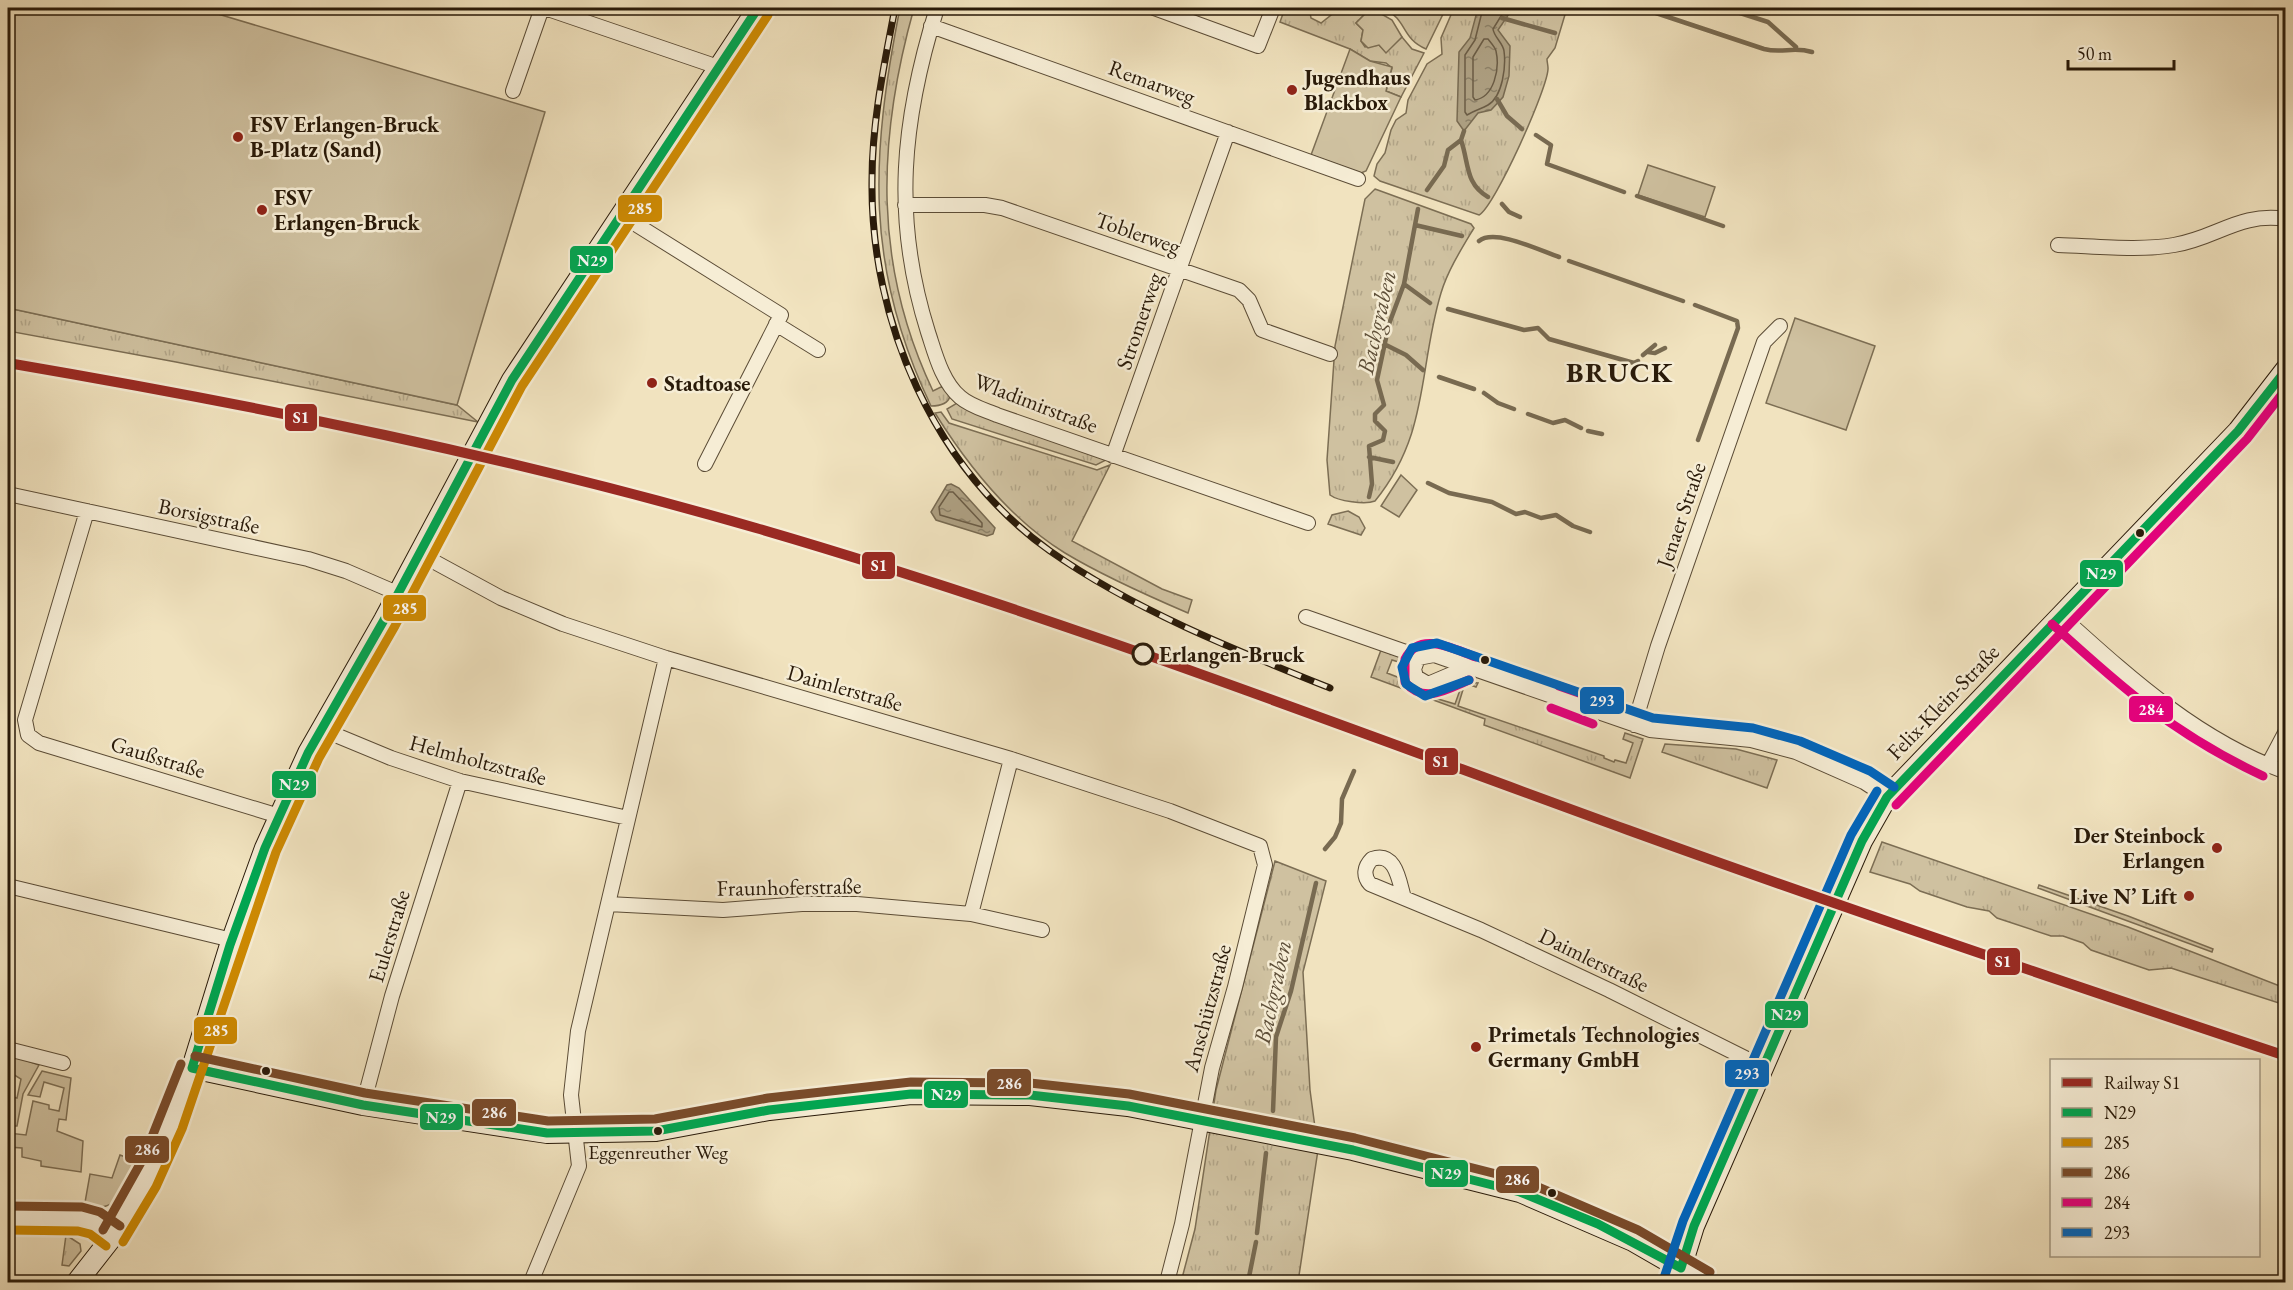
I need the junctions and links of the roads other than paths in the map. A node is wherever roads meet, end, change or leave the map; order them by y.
1 (544, 8) edge
2 (758, 8) edge
3 (937, 8) edge
4 (1154, 8) edge
5 (1273, 8) edge
6 (931, 26) junction
7 (718, 67) junction
8 (513, 92) dead end
9 (1228, 132) junction
10 (1358, 179) dead end
11 (905, 206) junction
12 (621, 215) junction
13 (2286, 219) edge
14 (2058, 245) dead end
15 (1179, 269) junction
16 (776, 324) junction
17 (1780, 326) dead end
18 (818, 350) dead end
19 (1330, 354) dead end
20 (2285, 371) edge
21 (1113, 456) junction
22 (705, 464) dead end
23 (8, 494) edge
24 (87, 512) junction
25 (1308, 523) dead end
26 (420, 554) junction
27 (397, 593) junction
28 (2060, 615) junction
29 (1306, 617) dead end
30 (666, 658) junction
31 (1418, 658) junction
32 (1468, 667) junction
33 (1634, 725) junction
34 (321, 729) junction
35 (2286, 730) edge
36 (1011, 759) junction
37 (2268, 765) junction
38 (2286, 772) edge
39 (460, 781) junction
40 (1887, 797) junction
41 (279, 816) junction
42 (628, 818) junction
43 (1263, 851) joint
44 (8, 886) edge
45 (1404, 898) dead end
46 (608, 904) junction
47 (971, 914) junction
48 (1042, 930) dead end
49 (232, 940) junction
50 (8, 1049) edge
51 (63, 1063) dead end
52 (1762, 1067) junction
53 (192, 1068) junction
54 (363, 1106) junction
55 (1200, 1118) junction
56 (576, 1134) junction
57 (8, 1218) edge
58 (113, 1236) junction
59 (1678, 1275) edge
60 (77, 1282) edge
61 (531, 1282) edge
62 (1167, 1282) edge
63 (1704, 1282) edge

1 - 7 street
1 - 8 street
2 - 7 street
3 - 6 street, Wladimirstraße
4 - 5 street
6 - 9 street, Remarweg
6 - 11 street, Wladimirstraße
7 - 12 street
9 - 10 street, Remarweg
9 - 15 street, Stromerweg
11 - 15 street, Toblerweg
11 - 21 street, Wladimirstraße
12 - 16 street
12 - 26 street
13 - 14 street
15 - 19 street, Toblerweg
15 - 21 street, Stromerweg
16 - 18 street
16 - 22 street
17 - 33 street, Jenaer Straße
20 - 28 street, Felix-Klein-Straße
21 - 25 street, Wladimirstraße
23 - 24 street, Borsigstraße
24 - 27 street, Borsigstraße
24 - 41 street, Gaußstraße
26 - 27 street
26 - 30 street, Daimlerstraße
27 - 34 street
28 - 37 street
28 - 40 street, Felix-Klein-Straße
29 - 31 street
30 - 36 street, Daimlerstraße
30 - 42 street
31 - 32 street
31 - 32 street
32 - 33 street
33 - 40 street
34 - 39 street, Helmholtzstraße
34 - 41 street
35 - 37 street
36 - 43 street, Daimlerstraße
36 - 47 street
37 - 38 street
39 - 42 street, Helmholtzstraße
39 - 54 street, Eulerstraße
40 - 52 street, Felix-Klein-Straße
41 - 49 street
42 - 46 street
43 - 55 street, Anschützstraße
44 - 49 street
45 - 52 street, Daimlerstraße
46 - 47 street, Fraunhoferstraße
46 - 56 street
47 - 48 street, Fraunhoferstraße
49 - 53 street
50 - 51 street
52 - 59 street, Felix-Klein-Straße
53 - 54 street
53 - 58 street
54 - 56 street
55 - 56 street
55 - 59 street
55 - 62 street, Anschützstraße
56 - 61 street
57 - 58 street
58 - 60 street
59 - 63 street

